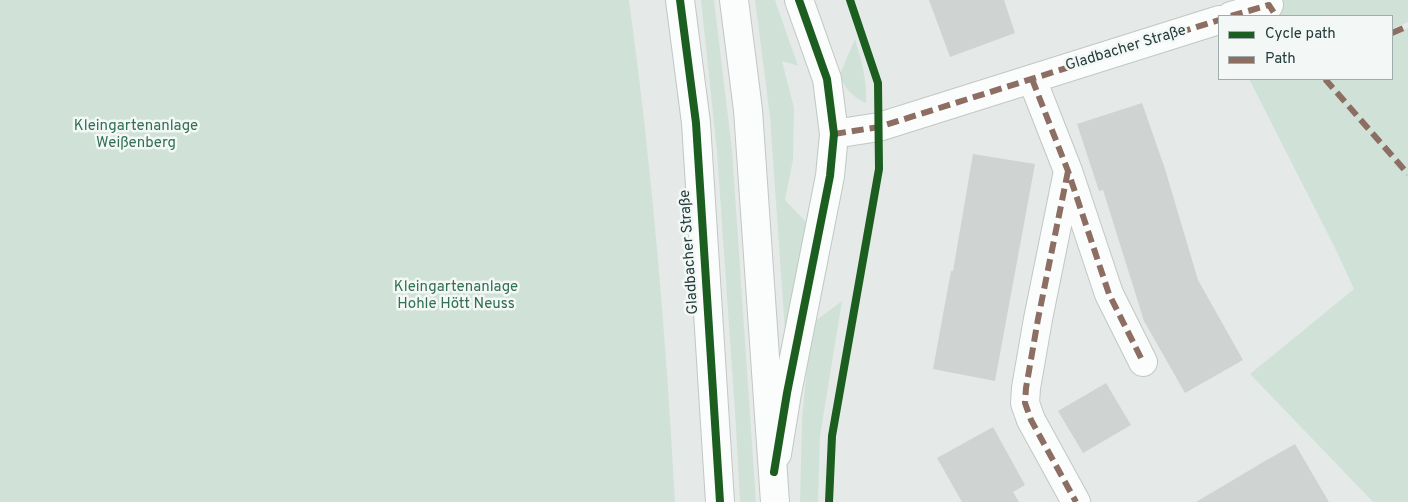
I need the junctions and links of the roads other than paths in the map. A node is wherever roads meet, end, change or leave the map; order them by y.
1 (680, 0) edge
2 (734, 0) edge
3 (799, 0) edge
4 (1269, 5) dead end
5 (1234, 15) edge
6 (1218, 20) edge
7 (1032, 79) junction
8 (834, 134) junction
9 (1068, 171) junction
10 (1144, 362) dead end
11 (774, 472) junction
12 (720, 502) edge
13 (775, 502) edge
14 (1076, 502) edge

1 - 12 street, Gladbacher Straße
2 - 11 street
3 - 8 street
4 - 5 street
6 - 7 street, Gladbacher Straße
7 - 8 street, Gladbacher Straße
7 - 9 street
8 - 11 street
9 - 10 street
9 - 14 street
11 - 13 street

